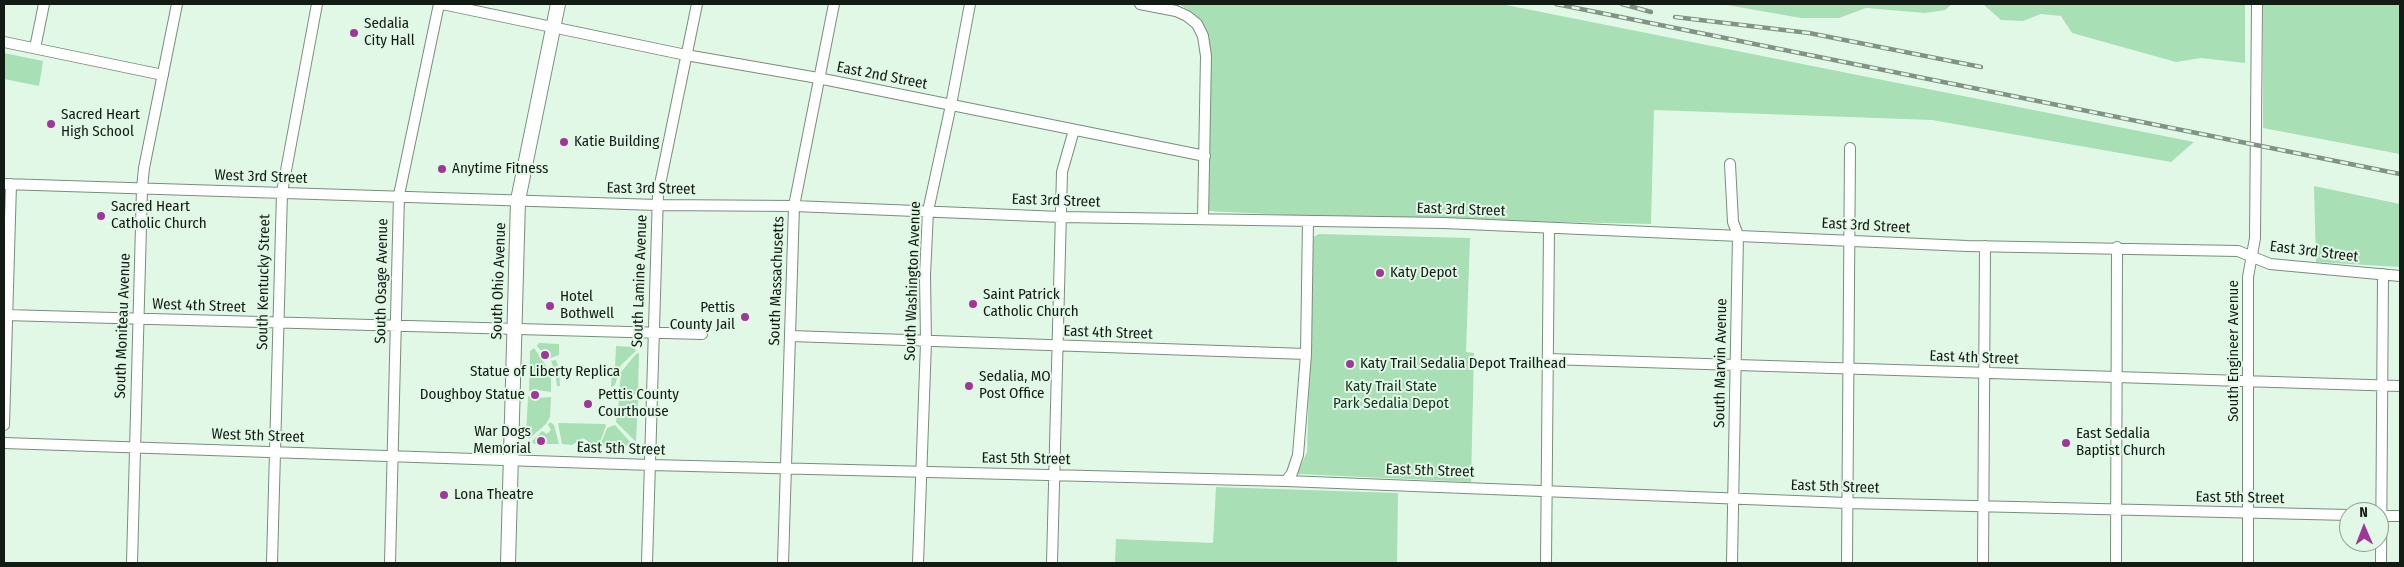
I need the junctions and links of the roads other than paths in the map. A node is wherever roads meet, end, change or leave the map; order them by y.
1 (44, 4) edge
2 (178, 4) edge
3 (317, 4) edge
4 (440, 4) edge
5 (558, 4) edge
6 (697, 4) edge
7 (834, 4) edge
8 (970, 4) edge
9 (1140, 4) edge
10 (2257, 4) edge
11 (553, 28) junction
12 (4, 42) edge
13 (35, 48) junction
14 (686, 55) junction
15 (163, 75) junction
16 (818, 78) junction
17 (951, 105) junction
18 (1074, 130) junction
19 (1850, 148) dead end
20 (1205, 156) junction
21 (1730, 164) dead end
22 (7, 184) edge
23 (142, 188) junction
24 (282, 192) junction
25 (399, 195) junction
26 (518, 200) junction
27 (657, 205) junction
28 (794, 206) junction
29 (928, 211) junction
30 (1061, 217) junction
31 (1203, 219) junction
32 (1308, 221) junction
33 (1549, 228) junction
34 (1738, 235) junction
35 (1848, 240) junction
36 (1985, 246) junction
37 (2117, 247) junction
38 (2252, 257) junction
39 (2384, 274) junction
40 (2400, 276) edge
41 (5, 315) edge
42 (138, 319) junction
43 (278, 323) junction
44 (396, 326) junction
45 (514, 329) junction
46 (653, 332) junction
47 (702, 334) dead end
48 (790, 336) junction
49 (926, 342) junction
50 (1056, 347) junction
51 (1306, 354) junction
52 (1548, 360) junction
53 (1735, 366) junction
54 (1848, 370) junction
55 (1983, 374) junction
56 (2117, 378) junction
57 (2249, 381) junction
58 (2383, 386) junction
59 (2400, 386) edge
60 (4, 424) edge
61 (4, 443) edge
62 (134, 447) junction
63 (275, 452) junction
64 (393, 456) junction
65 (511, 459) junction
66 (651, 465) junction
67 (786, 468) junction
68 (921, 472) junction
69 (1054, 475) junction
70 (1286, 481) junction
71 (1547, 490) junction
72 (1733, 499) junction
73 (2380, 502) edge
74 (1847, 503) junction
75 (1983, 507) junction
76 (2116, 510) junction
77 (2248, 514) junction
78 (2339, 516) edge
79 (132, 563) edge
80 (272, 563) edge
81 (390, 563) edge
82 (508, 563) edge
83 (647, 563) edge
84 (783, 563) edge
85 (918, 563) edge
86 (1052, 563) edge
87 (1546, 563) edge
88 (1732, 563) edge
89 (1847, 563) edge
90 (1983, 563) edge
91 (2116, 563) edge
92 (2248, 563) edge

1 - 13 street
2 - 15 street, South Moniteau Avenue
3 - 24 street, South Kentucky Street
4 - 11 street, East 2nd Street
4 - 25 street, South Osage Avenue
5 - 11 main road, South Ohio Avenue
6 - 14 street, South Lamine Avenue
7 - 16 street, South Massachusetts
8 - 17 street, South Washington Avenue
9 - 20 street
10 - 38 street, South Engineer Avenue
11 - 14 street, East 2nd Street
11 - 26 main road, South Ohio Avenue
12 - 13 street
13 - 15 street
14 - 16 street, East 2nd Street
14 - 27 street, South Lamine Avenue
15 - 23 street, South Moniteau Avenue
16 - 17 street, East 2nd Street
16 - 28 street, South Massachusetts
17 - 18 street, East 2nd Street
17 - 29 street, South Washington Avenue
18 - 20 street, East 2nd Street
18 - 30 street
19 - 35 street
20 - 31 street
21 - 34 street, South Marvin Avenue
22 - 23 street, West 3rd Street
22 - 41 street
23 - 24 street, West 3rd Street
23 - 42 street, South Moniteau Avenue
24 - 25 street, West 3rd Street
24 - 43 street, South Kentucky Street
25 - 26 street, West 3rd Street
25 - 44 street, South Osage Avenue
26 - 27 street, East 3rd Street
26 - 45 main road, South Ohio Avenue
27 - 28 street, East 3rd Street
27 - 46 street, South Lamine Avenue
28 - 29 street, East 3rd Street
28 - 48 street, South Massachusetts
29 - 30 street, East 3rd Street
29 - 49 street, South Washington Avenue
30 - 31 street, East 3rd Street
30 - 50 street
31 - 32 street, East 3rd Street
32 - 33 street, East 3rd Street
32 - 51 street
33 - 34 street, East 3rd Street
33 - 52 street
34 - 35 street, East 3rd Street
34 - 53 street, South Marvin Avenue
35 - 36 street, East 3rd Street
35 - 54 street
36 - 37 street, East 3rd Street
36 - 55 street
37 - 38 street, East 3rd Street
37 - 56 street
38 - 39 street, East 3rd Street
38 - 57 street, South Engineer Avenue
39 - 40 street, East 3rd Street
39 - 58 street
41 - 42 street, West 4th Street
41 - 60 street
42 - 43 street, West 4th Street
42 - 62 street, South Moniteau Avenue
43 - 44 street, West 4th Street
43 - 63 street, South Kentucky Street
44 - 45 street, West 4th Street
44 - 64 street, South Osage Avenue
45 - 46 street
45 - 65 main road, South Ohio Avenue
46 - 47 street
46 - 66 street, South Lamine Avenue
48 - 49 street, East 4th Street
48 - 67 street, South Massachusetts
49 - 50 street, East 4th Street
49 - 68 street, South Washington Avenue
50 - 51 street, East 4th Street
50 - 69 street
51 - 70 street
52 - 53 street, East 4th Street
52 - 71 street
53 - 54 street, East 4th Street
53 - 72 street, South Marvin Avenue
54 - 55 street, East 4th Street
54 - 74 street
55 - 56 street, East 4th Street
55 - 75 street
56 - 57 street, East 4th Street
56 - 76 street
57 - 58 street, East 4th Street
57 - 77 street, South Engineer Avenue
58 - 59 street, East 4th Street
58 - 73 street
61 - 62 street, West 5th Street
62 - 63 street, West 5th Street
62 - 79 street, South Moniteau Avenue
63 - 64 street, West 5th Street
63 - 80 street, South Kentucky Street
64 - 65 street, West 5th Street
64 - 81 street, South Osage Avenue
65 - 66 street, East 5th Street
65 - 82 main road, South Ohio Avenue
66 - 67 street, East 5th Street
66 - 83 street, South Lamine Avenue
67 - 68 street, East 5th Street
67 - 84 street, South Massachusetts
68 - 69 street, East 5th Street
68 - 85 street, South Washington Avenue
69 - 70 street, East 5th Street
69 - 86 street
70 - 71 street, East 5th Street
71 - 72 street, East 5th Street
71 - 87 street
72 - 74 street, East 5th Street
72 - 88 street, South Marvin Avenue
74 - 75 street, East 5th Street
74 - 89 street
75 - 76 street, East 5th Street
75 - 90 street
76 - 77 street, East 5th Street
76 - 91 street
77 - 78 street, East 5th Street
77 - 92 street, South Engineer Avenue

